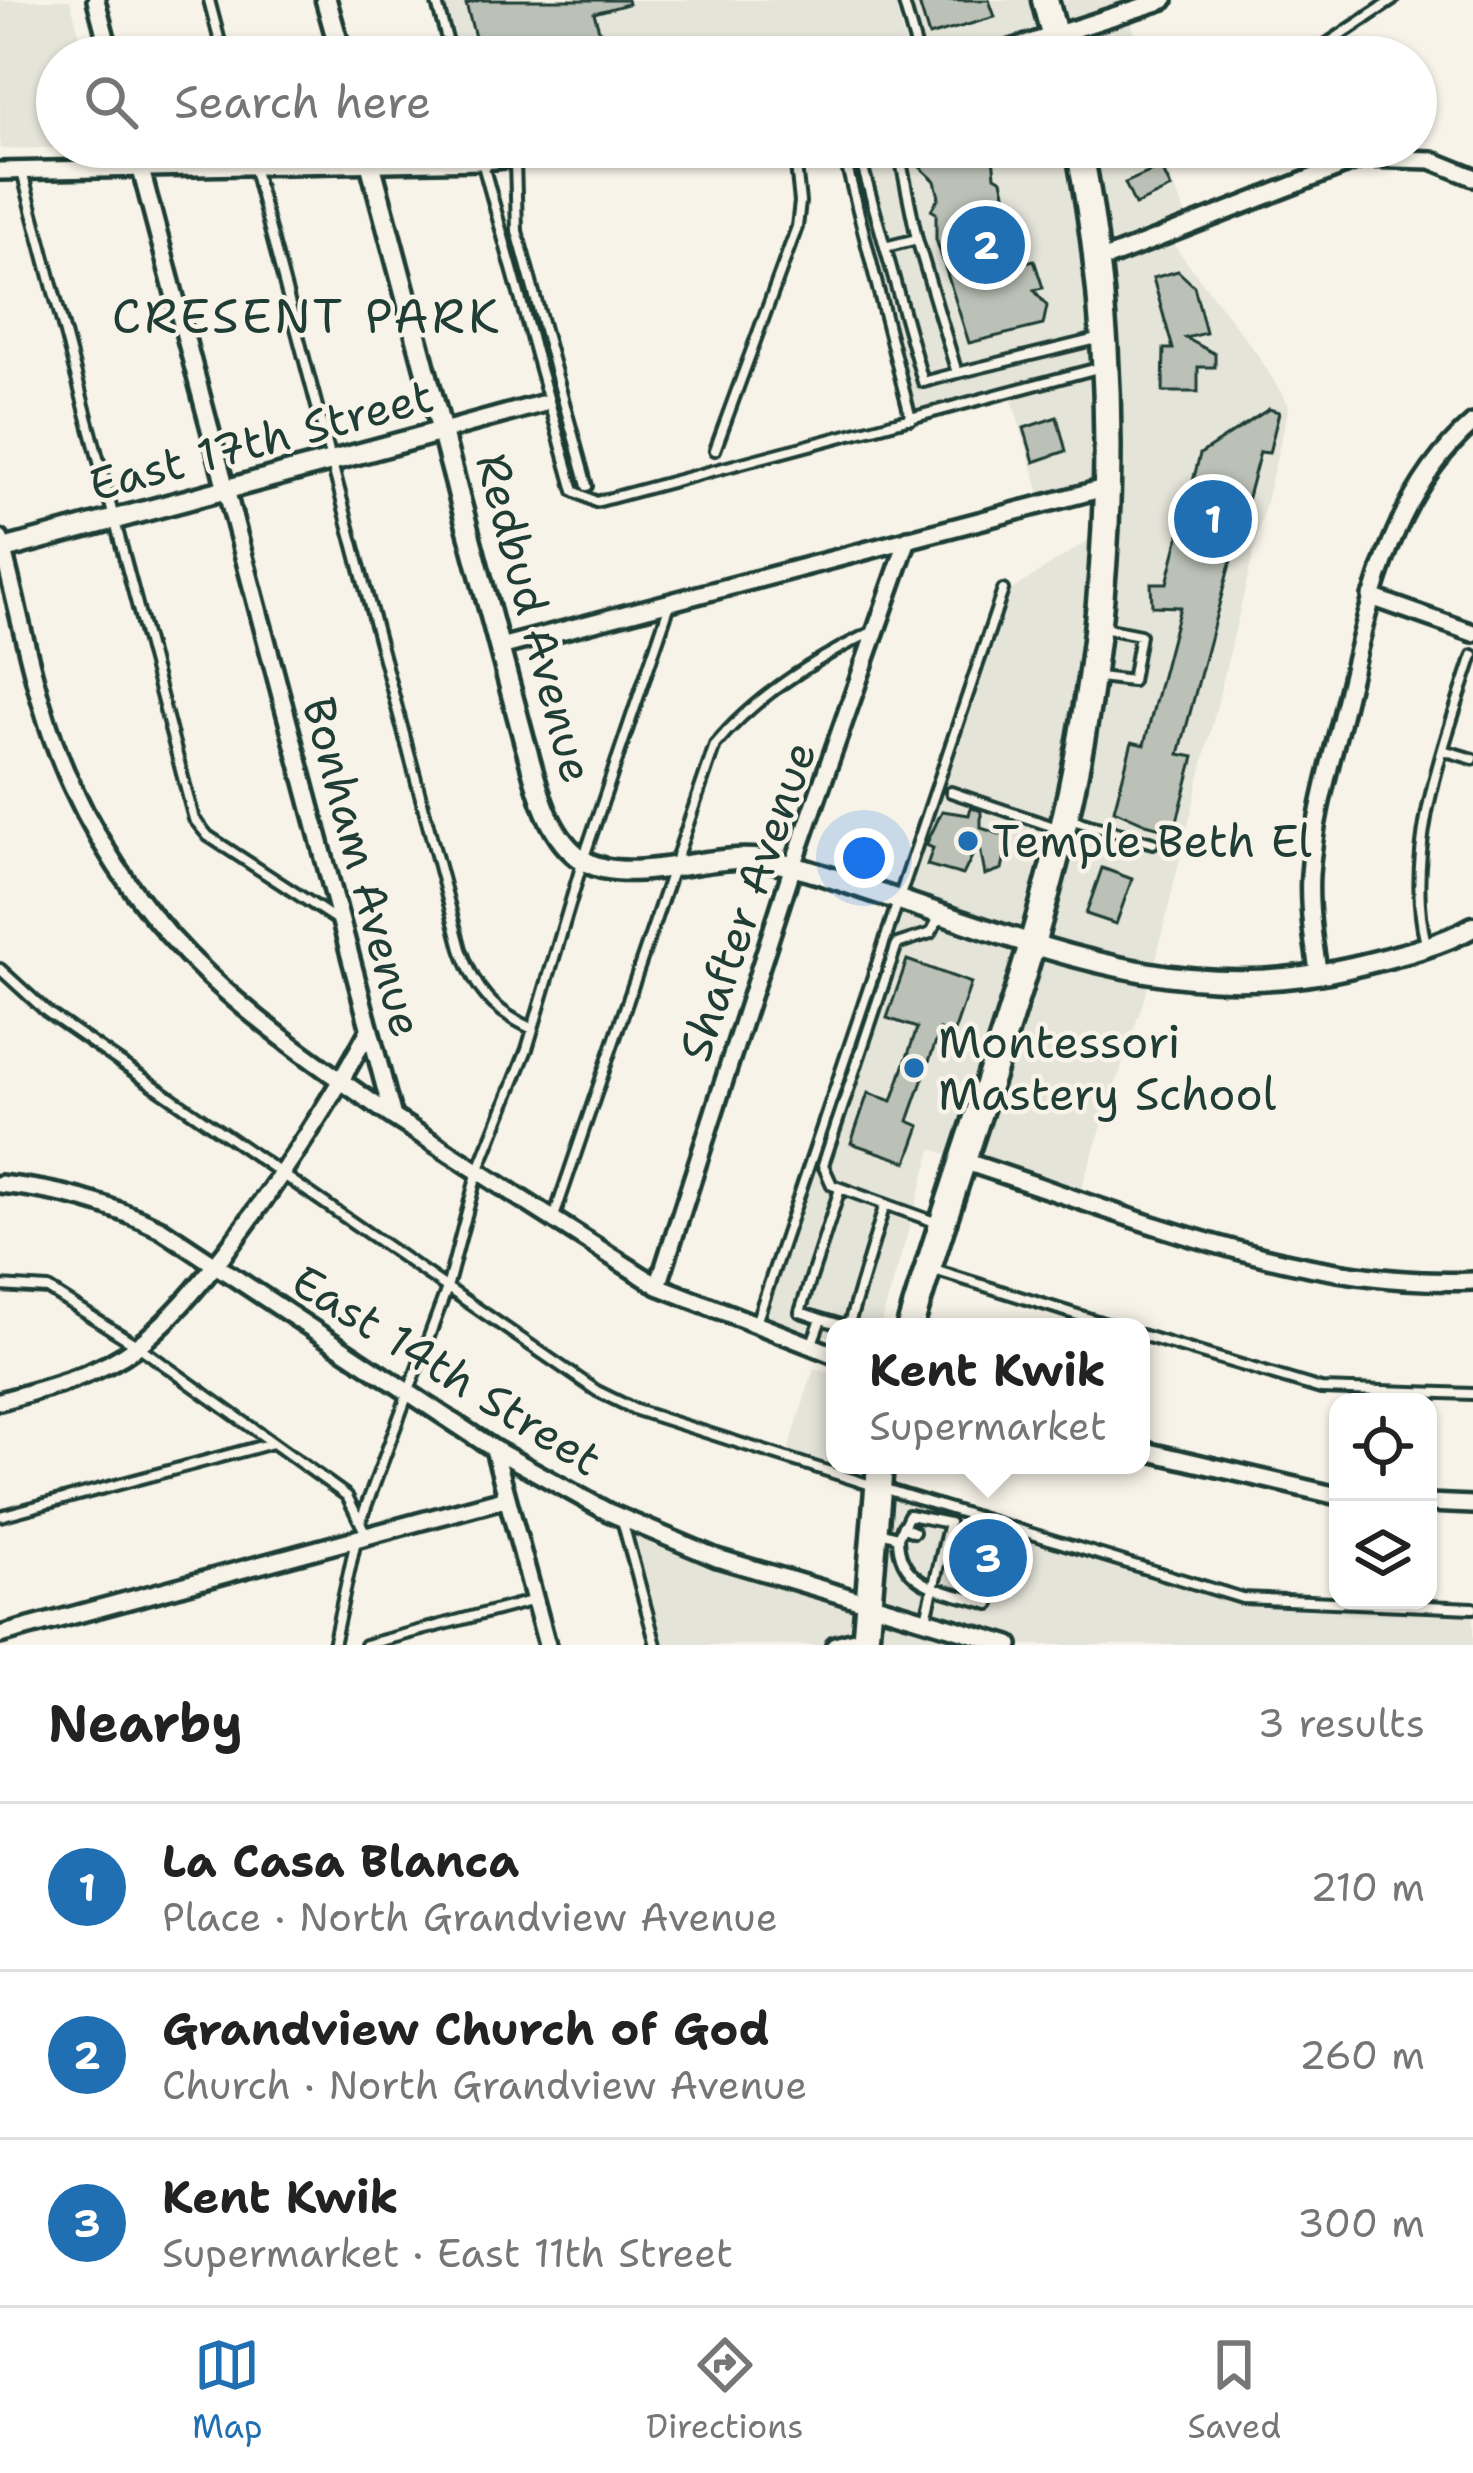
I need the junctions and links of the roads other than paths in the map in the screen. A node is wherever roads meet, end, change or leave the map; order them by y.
1 (95, 0) edge
2 (209, 0) edge
3 (326, 0) edge
4 (436, 0) edge
5 (903, 0) edge
6 (1046, 0) edge
7 (1164, 0) edge
8 (1393, 0) edge
9 (105, 36) edge
10 (218, 36) edge
11 (336, 36) edge
12 (446, 36) edge
13 (913, 36) edge
14 (1055, 36) edge
15 (1083, 36) edge
16 (1339, 36) edge
17 (1437, 162) edge
18 (141, 168) joint
19 (255, 168) edge
20 (372, 168) edge
21 (494, 168) edge
22 (515, 168) edge
23 (796, 168) edge
24 (847, 168) edge
25 (863, 168) edge
26 (902, 168) edge
27 (1082, 168) edge
28 (1337, 168) edge
29 (22, 170) junction
30 (0, 171) edge
31 (1473, 177) edge
32 (917, 239) junction
33 (885, 247) junction
34 (1097, 262) junction
35 (1104, 338) junction
36 (1106, 367) junction
37 (958, 374) junction
38 (542, 404) dead end
39 (910, 419) junction
40 (1473, 423) edge
41 (442, 431) junction
42 (715, 450) dead end
43 (332, 461) junction
44 (587, 486) dead end
45 (1108, 487) junction
46 (226, 489) junction
47 (114, 519) junction
48 (908, 539) junction
49 (1, 546) edge
50 (1003, 590) dead end
51 (1371, 597) junction
52 (670, 602) junction
53 (1097, 627) junction
54 (877, 629) junction
55 (1473, 633) edge
56 (500, 647) junction
57 (1473, 655) edge
58 (1091, 676) junction
59 (1446, 751) junction
60 (1473, 759) edge
61 (951, 792) dead end
62 (1064, 824) junction
63 (1153, 843) dead end
64 (583, 860) junction
65 (676, 864) junction
66 (793, 866) junction
67 (899, 901) junction
68 (940, 914) junction
69 (341, 922) junction
70 (1471, 932) edge
71 (1030, 943) junction
72 (1426, 945) junction
73 (0, 969) edge
74 (1319, 975) junction
75 (533, 1029) junction
76 (369, 1030) junction
77 (342, 1082) junction
78 (392, 1117) junction
79 (960, 1160) junction
80 (279, 1170) junction
81 (477, 1174) junction
82 (0, 1184) edge
83 (840, 1189) junction
84 (885, 1204) junction
85 (552, 1223) junction
86 (940, 1224) junction
87 (212, 1265) junction
88 (928, 1268) junction
89 (1473, 1281) edge
90 (0, 1286) edge
91 (658, 1286) junction
92 (447, 1288) junction
93 (851, 1318) edge
94 (913, 1318) edge
95 (1087, 1318) edge
96 (821, 1319) junction
97 (826, 1320) edge
98 (754, 1328) junction
99 (1150, 1338) edge
100 (138, 1346) junction
101 (811, 1347) junction
102 (826, 1352) edge
103 (408, 1393) junction
104 (1473, 1394) edge
105 (0, 1401) edge
106 (269, 1444) junction
107 (494, 1448) junction
108 (1150, 1452) edge
109 (826, 1462) edge
110 (878, 1476) edge
111 (1329, 1494) edge
112 (507, 1498) junction
113 (1437, 1503) edge
114 (1473, 1504) edge
115 (0, 1516) edge
116 (622, 1519) junction
117 (902, 1527) junction
118 (361, 1532) junction
119 (914, 1532) dead end
120 (885, 1534) junction
121 (931, 1536) dead end
122 (945, 1539) junction
123 (898, 1551) junction
124 (909, 1554) dead end
125 (926, 1558) dead end
126 (940, 1561) junction
127 (934, 1586) junction
128 (535, 1600) junction
129 (867, 1600) junction
130 (990, 1604) dead end
131 (1473, 1607) edge
132 (926, 1619) junction
133 (0, 1636) edge
134 (865, 1641) edge
135 (988, 1642) edge
136 (333, 1645) edge
137 (365, 1645) edge
138 (547, 1645) edge
139 (656, 1645) edge
140 (836, 1645) edge
141 (1010, 1645) edge

1 - 9 street
2 - 10 lane
3 - 11 street
4 - 12 lane
5 - 13 lane
6 - 14 main road
7 - 15 street
8 - 16 lane
17 - 31 street
18 - 29 street
18 - 46 street, Bonham Avenue
19 - 43 lane
20 - 41 street, Redbud Avenue
21 - 39 lane
22 - 44 lane
23 - 42 lane
24 - 39 lane
25 - 33 lane
26 - 32 lane
27 - 34 main road
28 - 34 street
29 - 30 street
29 - 47 lane
32 - 33 lane
32 - 37 lane
33 - 37 lane
34 - 35 main road
35 - 36 main road
35 - 37 lane
36 - 39 lane
36 - 45 main road
38 - 41 street, East 17th Street
40 - 51 street
41 - 43 street, East 17th Street
41 - 56 street, Redbud Avenue
43 - 46 street, East 17th Street
43 - 75 lane
45 - 48 street
45 - 53 main road
46 - 47 street, East 17th Street
46 - 69 street, Bonham Avenue
47 - 49 street, East 17th Street
47 - 69 lane
48 - 52 street
48 - 54 street, Shafter Avenue
49 - 77 street
50 - 67 lane
51 - 55 street
51 - 74 street
52 - 56 street
52 - 64 lane
53 - 58 main road
53 - 58 lane
54 - 65 lane
54 - 66 street, Shafter Avenue
56 - 64 street, Redbud Avenue
57 - 59 lane
58 - 62 main road
59 - 60 lane
59 - 72 lane
61 - 62 lane
62 - 63 lane
62 - 71 main road
64 - 65 street
64 - 75 lane
65 - 66 street
65 - 85 lane
66 - 67 street
66 - 91 street, Shafter Avenue
67 - 68 street
67 - 98 lane
68 - 71 street
68 - 83 lane
69 - 76 street, Bonham Avenue
70 - 72 street
71 - 74 street
71 - 79 main road
72 - 74 street
73 - 80 lane
75 - 81 lane
76 - 77 street
76 - 78 street, Bonham Avenue
77 - 78 street
77 - 80 street
78 - 81 street
79 - 86 main road
79 - 89 street
80 - 87 street
80 - 92 lane
81 - 85 street
81 - 92 lane
82 - 87 street, East 14th Street
83 - 84 lane
83 - 96 lane
84 - 86 lane
84 - 93 lane
85 - 91 street
86 - 88 main road
87 - 100 street
87 - 103 street, East 14th Street
88 - 94 main road
88 - 95 lane
90 - 100 lane
91 - 98 street
92 - 103 lane
92 - 109 lane
96 - 97 lane
96 - 101 lane
98 - 101 street
99 - 104 lane
100 - 105 street
100 - 106 lane
101 - 102 street
103 - 107 street, East 14th Street
103 - 118 lane
106 - 115 lane
106 - 118 lane
107 - 112 street
107 - 116 street, East 14th Street
108 - 111 street
110 - 120 main road
110 - 131 lane
112 - 118 street
112 - 128 street
113 - 114 street
116 - 129 street, East 14th Street
116 - 139 lane
117 - 119 lane
117 - 120 lane
117 - 122 lane
118 - 133 street
118 - 136 lane
120 - 123 lane
120 - 129 main road
121 - 122 lane
122 - 126 lane
123 - 124 lane
123 - 127 lane
125 - 126 lane
126 - 127 lane
127 - 130 lane
127 - 132 lane
128 - 137 lane
128 - 138 street
129 - 132 street, East 14th Street
129 - 134 main road
132 - 135 street, East 14th Street
134 - 140 street
135 - 141 street, East 14th Street

